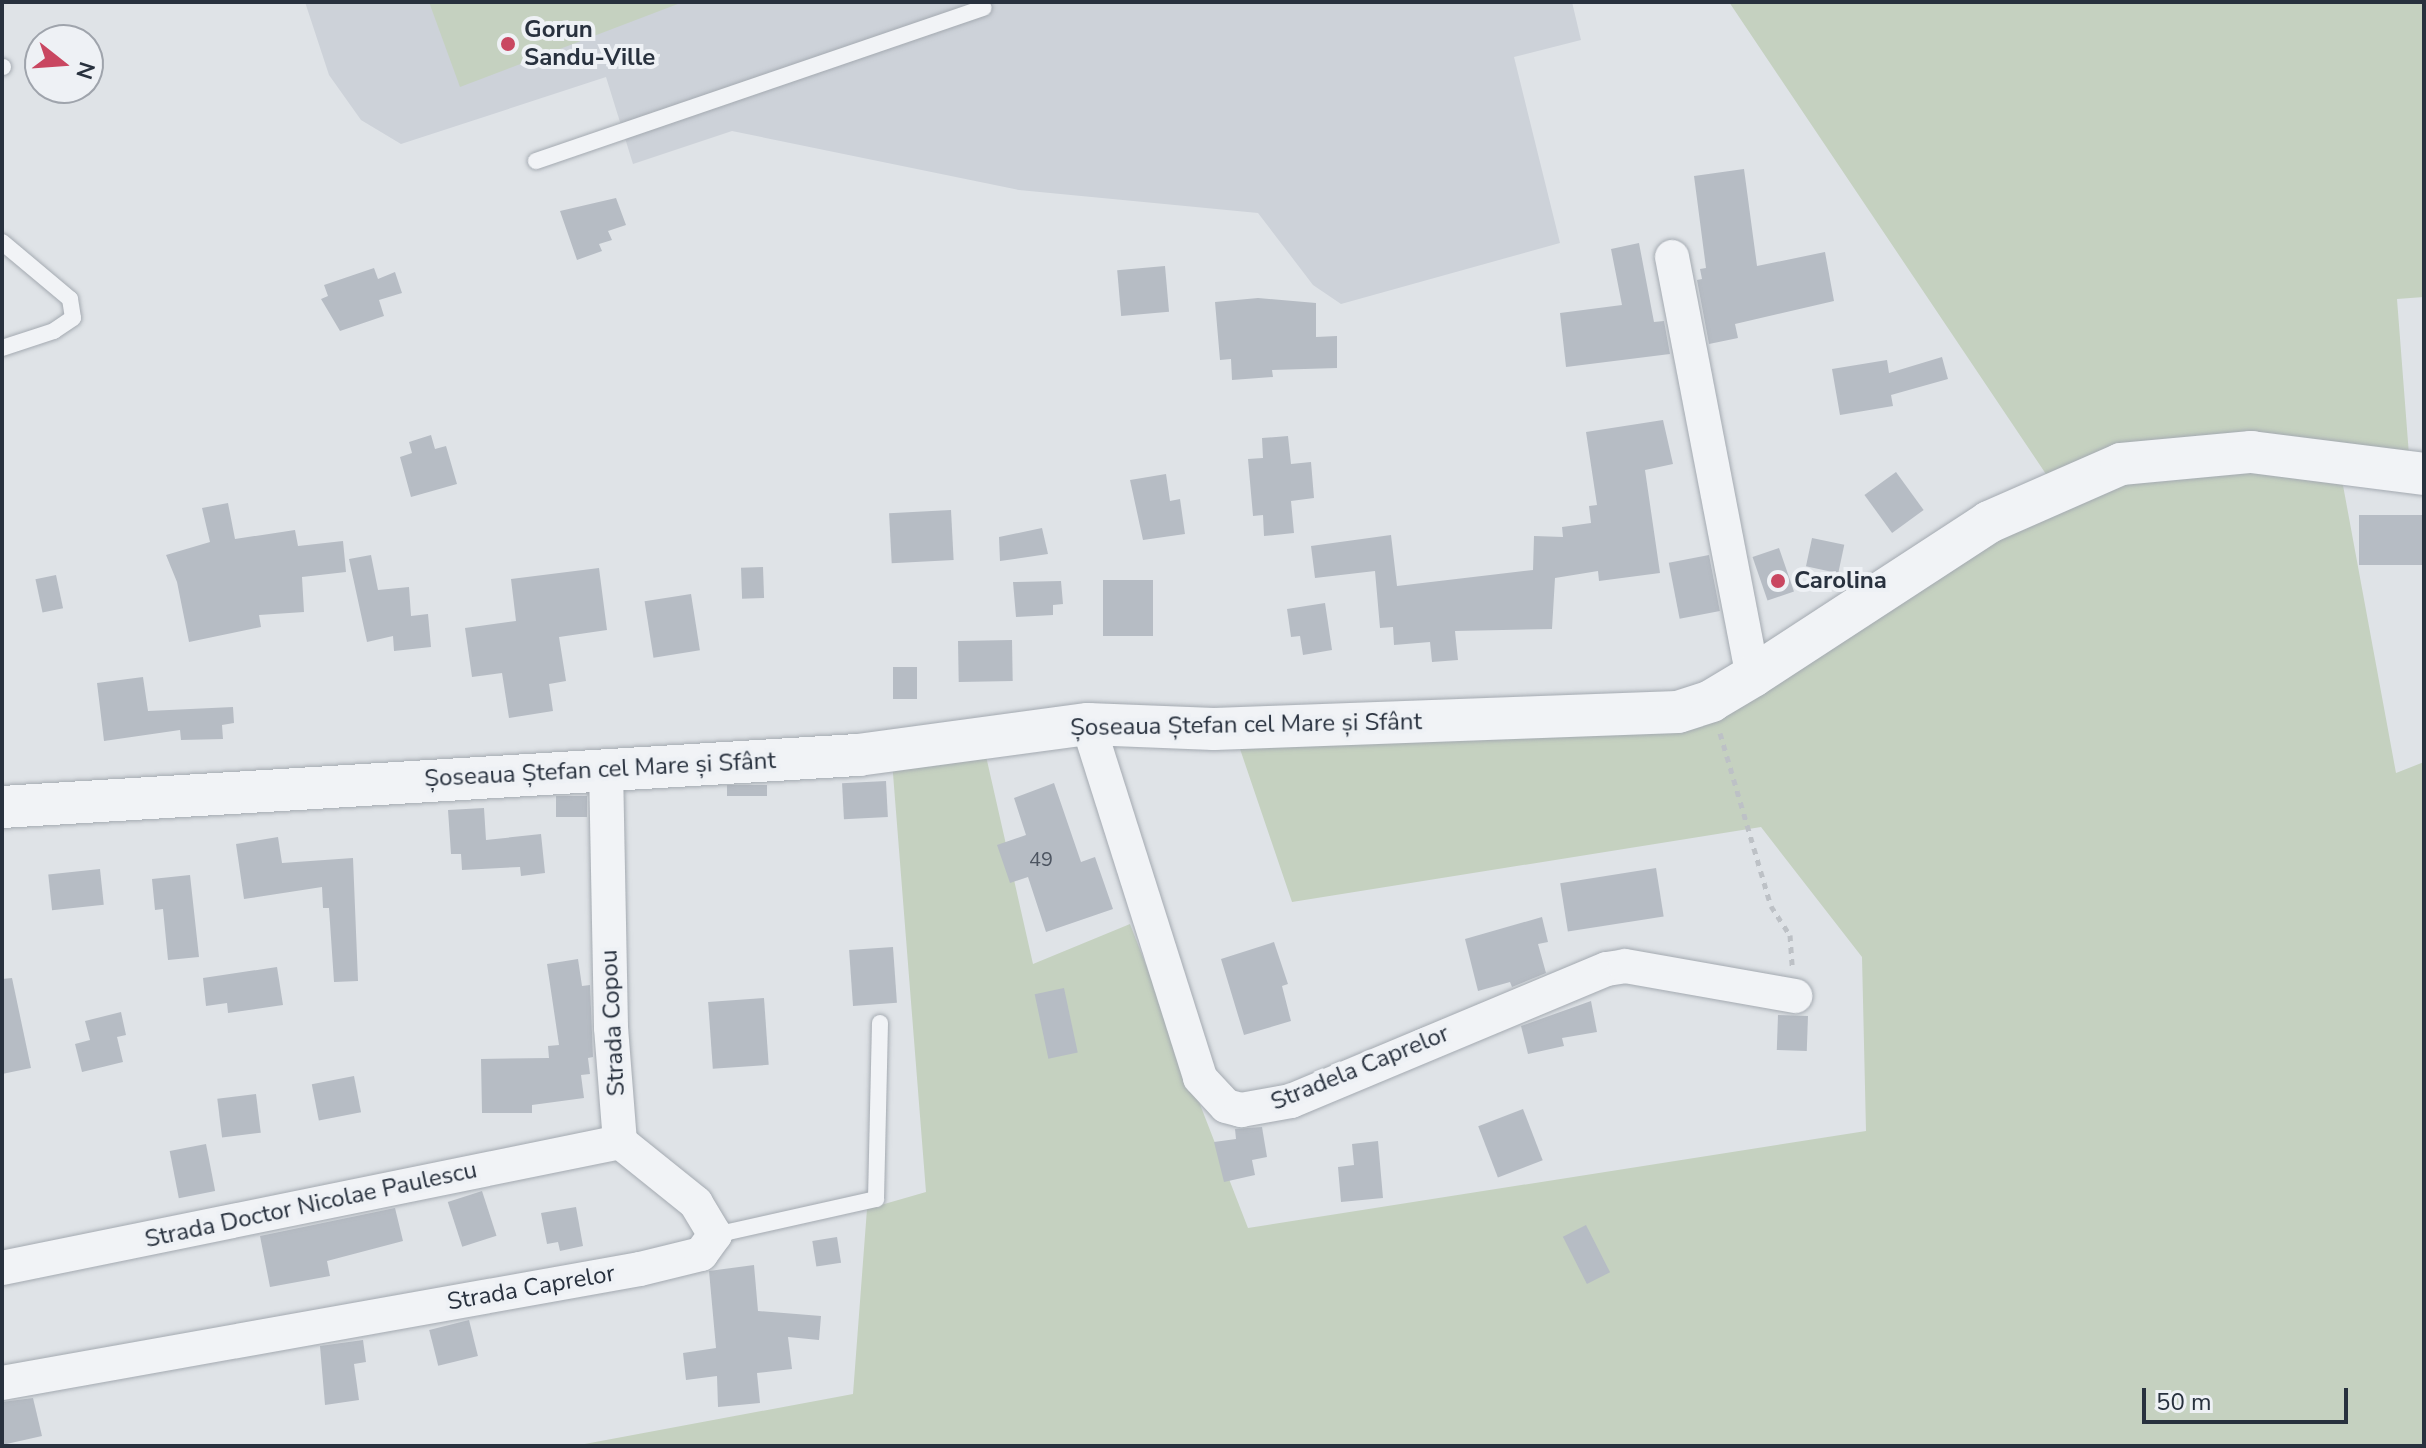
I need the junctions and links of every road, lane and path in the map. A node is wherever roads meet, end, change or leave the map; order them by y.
1 (984, 8) dead end
2 (536, 161) dead end
3 (2, 242) edge
4 (1672, 257) dead end
5 (2, 348) edge
6 (2424, 474) edge
7 (1753, 676) junction
8 (1711, 701) junction
9 (1088, 724) junction
10 (606, 768) junction
11 (2, 807) edge
12 (1795, 996) joint
13 (880, 1023) dead end
14 (620, 1142) junction
15 (715, 1235) junction
16 (2, 1268) edge
17 (2, 1383) edge

1 - 2 lane
3 - 5 lane
4 - 7 street
6 - 7 street, Șoseaua Ștefan cel Mare și Sfânt
7 - 8 street, Șoseaua Ștefan cel Mare și Sfânt
8 - 9 street, Șoseaua Ștefan cel Mare și Sfânt
8 - 12 path
9 - 10 street, Șoseaua Ștefan cel Mare și Sfânt
9 - 12 street, Stradela Caprelor
10 - 11 street, Șoseaua Ștefan cel Mare și Sfânt
10 - 14 street, Strada Copou
13 - 15 lane, Strada Caprelor
14 - 15 street
14 - 16 street, Strada Doctor Nicolae Paulescu
15 - 17 street, Strada Caprelor

